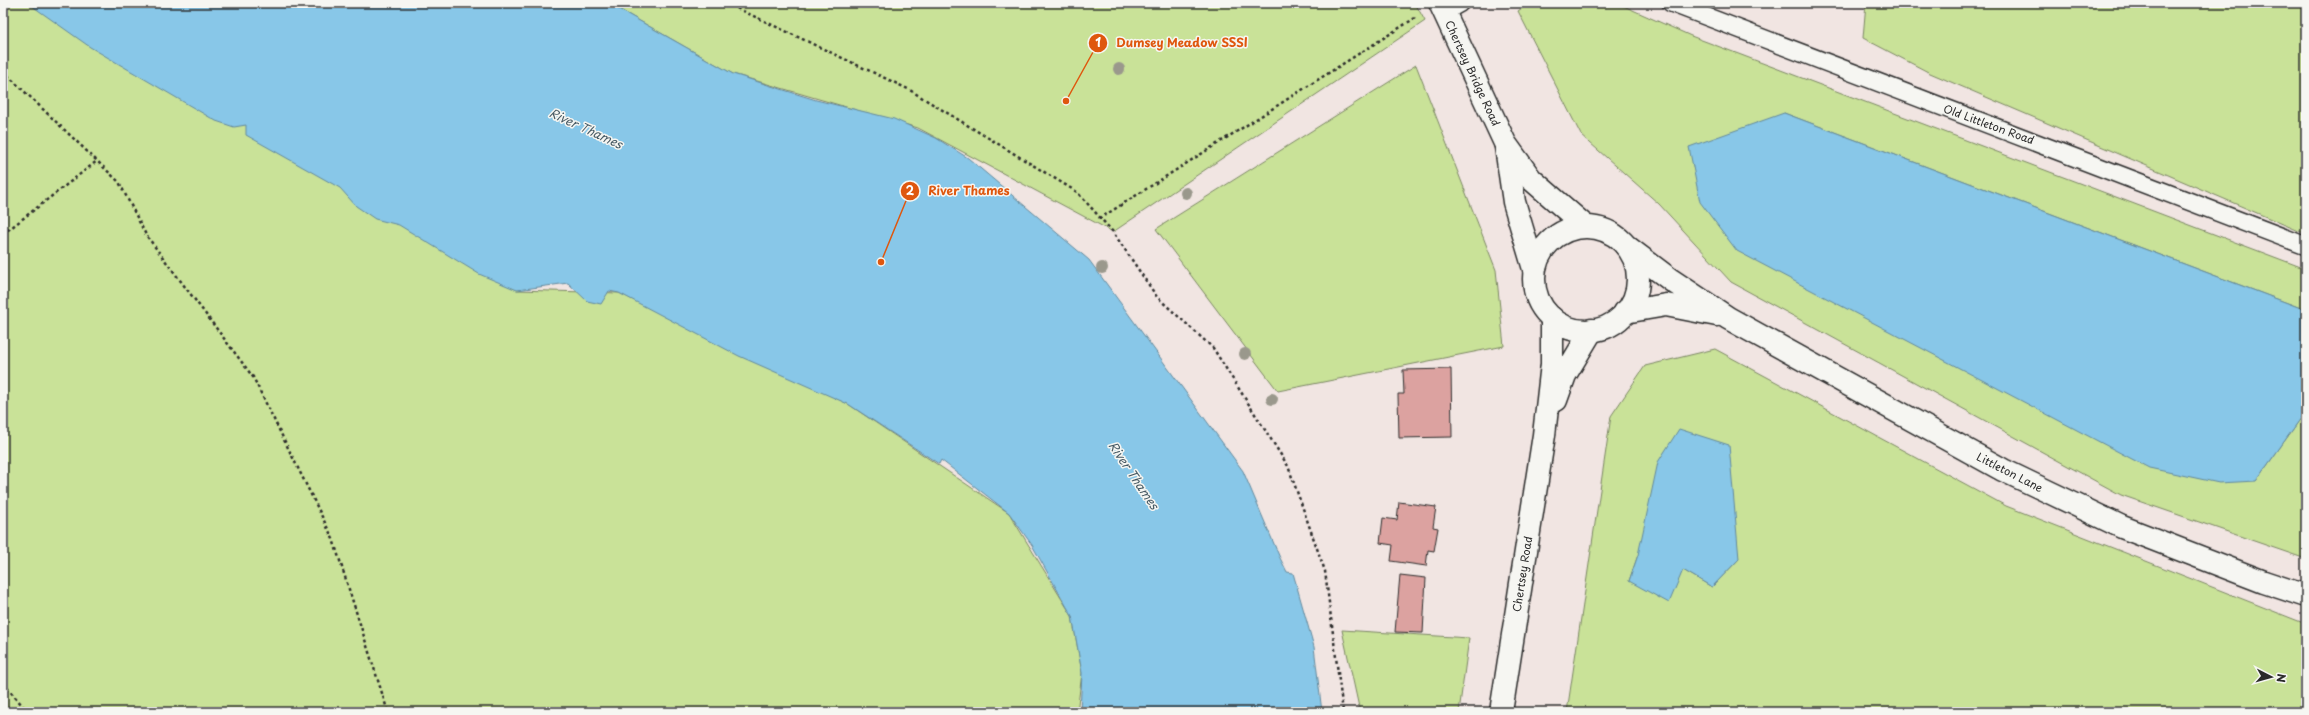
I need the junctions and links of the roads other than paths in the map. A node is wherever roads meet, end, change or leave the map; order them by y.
1 (1671, 3) edge
2 (1448, 6) edge
3 (1505, 143) junction
4 (1585, 226) junction
5 (1626, 246) junction
6 (2306, 246) edge
7 (1534, 269) junction
8 (1625, 312) junction
9 (1552, 318) junction
10 (1728, 318) junction
11 (1592, 330) junction
12 (1544, 435) junction
13 (2306, 596) edge
14 (1501, 712) edge

1 - 6 lane, Old Littleton Road
2 - 3 main road, Chertsey Bridge Road
3 - 4 main road, Chertsey Bridge Road
3 - 7 main road, Chertsey Bridge Road
4 - 5 main road
4 - 7 main road
5 - 8 main road
5 - 10 main road
7 - 9 main road
8 - 10 main road
8 - 11 main road
9 - 11 main road
9 - 12 main road, Chertsey Road
10 - 13 main road, Littleton Lane
11 - 12 main road, Chertsey Road
12 - 14 main road, Chertsey Road

